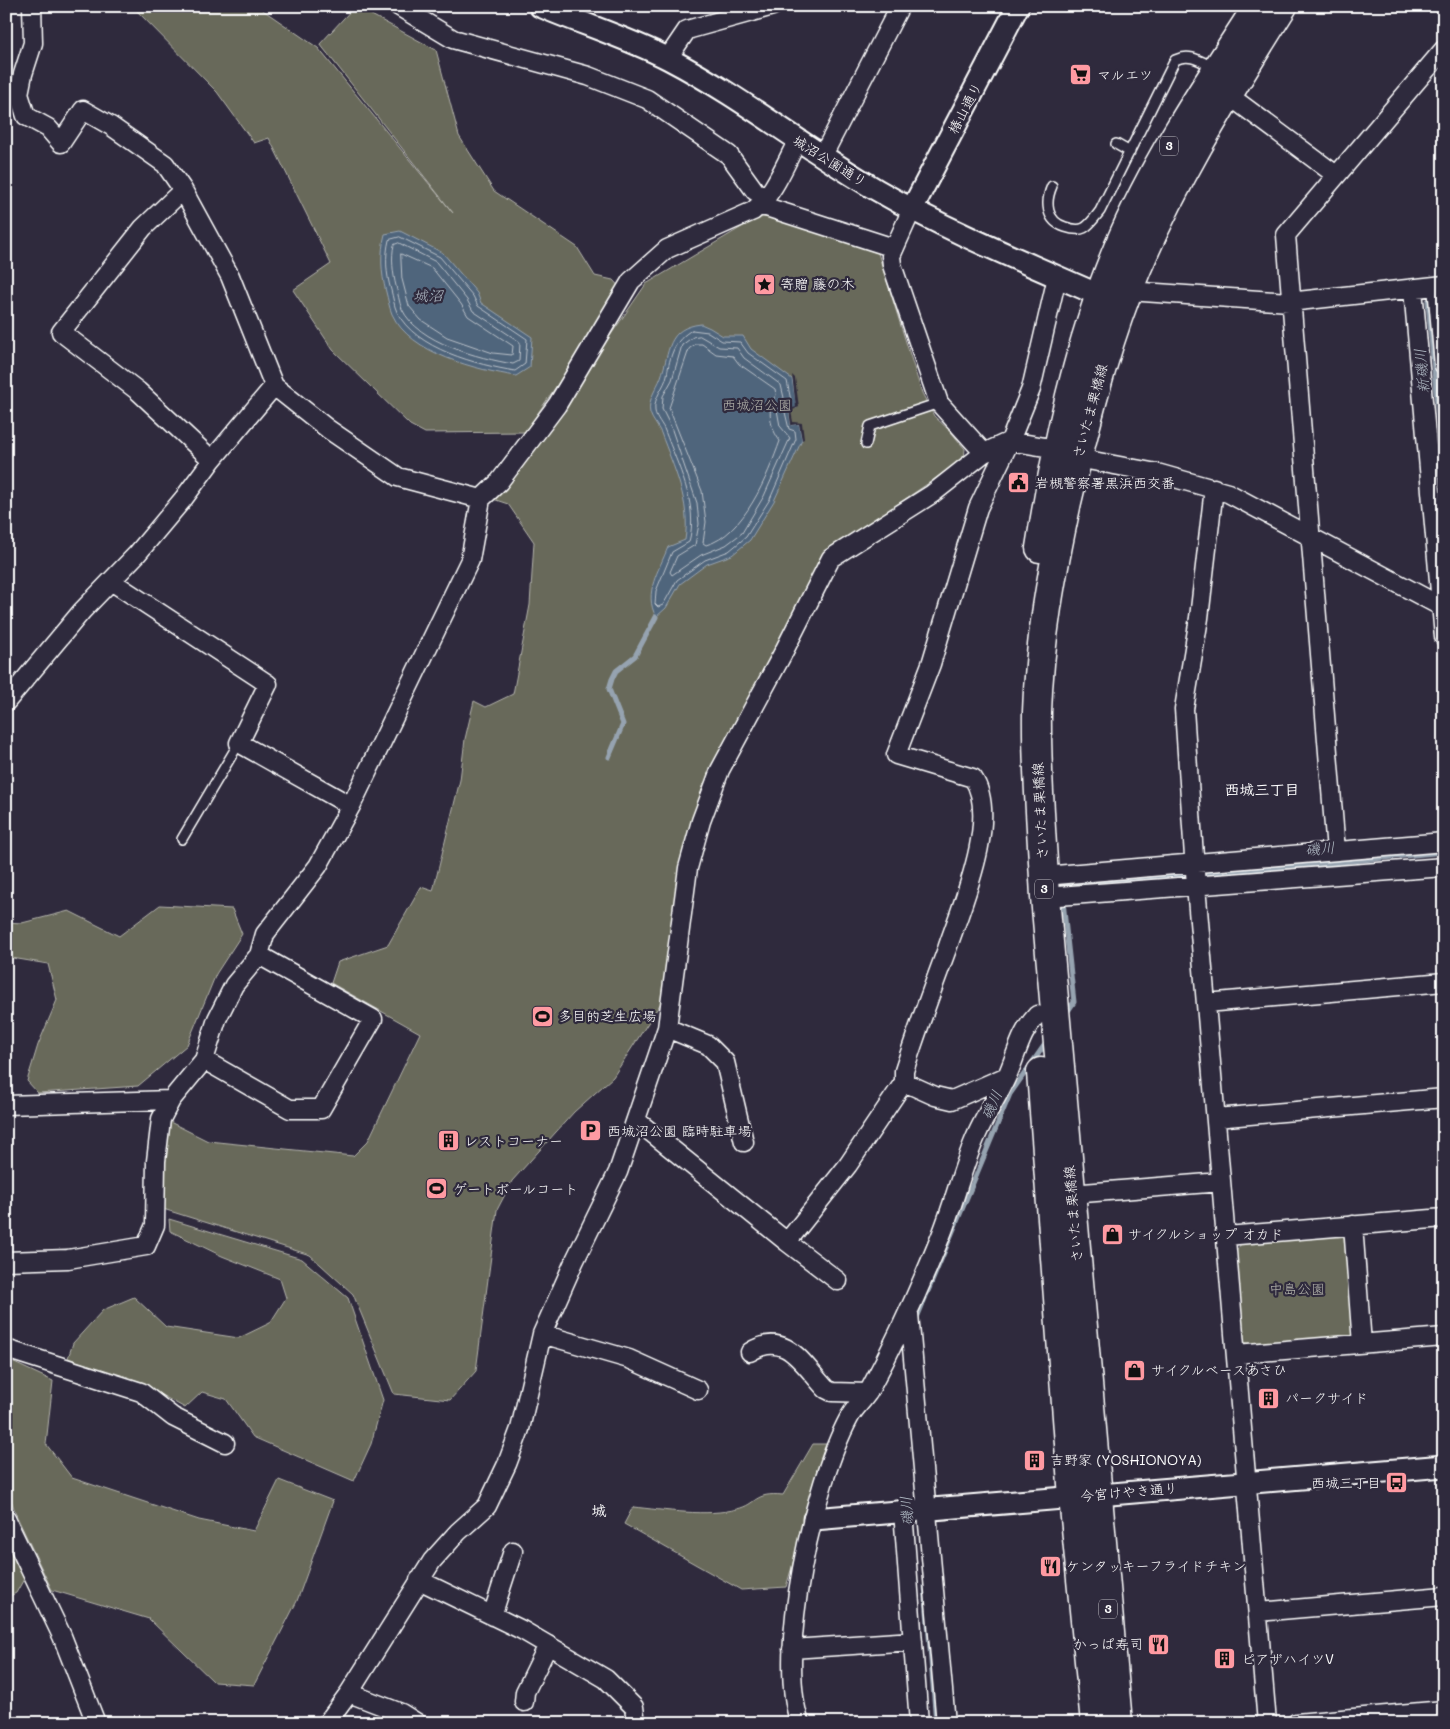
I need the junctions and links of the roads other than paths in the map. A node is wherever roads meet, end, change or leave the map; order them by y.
1 (32, 6) edge
2 (398, 6) edge
3 (540, 6) edge
4 (773, 6) edge
5 (900, 6) edge
6 (1018, 6) edge
7 (1258, 6) edge
8 (1283, 6) edge
9 (570, 12) edge
10 (1442, 54) edge
11 (668, 58) junction
12 (1216, 69) junction
13 (1228, 94) junction
14 (798, 140) junction
15 (1116, 144) dead end
16 (1130, 152) junction
17 (822, 157) junction
18 (1336, 174) junction
19 (1052, 186) dead end
20 (183, 190) junction
21 (763, 202) junction
22 (912, 209) junction
23 (894, 248) junction
24 (1057, 277) junction
25 (1440, 285) edge
26 (1413, 289) junction
27 (1128, 292) junction
28 (1099, 295) junction
29 (1290, 302) junction
30 (1444, 365) edge
31 (274, 386) junction
32 (938, 403) junction
33 (1010, 441) junction
34 (866, 444) dead end
35 (984, 453) junction
36 (1067, 453) junction
37 (212, 460) junction
38 (1214, 488) junction
39 (482, 499) junction
40 (1310, 536) junction
41 (111, 581) junction
42 (1442, 607) edge
43 (1444, 637) edge
44 (6, 702) edge
45 (239, 744) junction
46 (351, 806) junction
47 (182, 839) dead end
48 (1444, 842) edge
49 (1336, 851) junction
50 (1194, 864) junction
51 (1444, 867) edge
52 (1196, 886) junction
53 (1044, 887) junction
54 (259, 955) junction
55 (1444, 982) edge
56 (1206, 1003) junction
57 (1037, 1015) junction
58 (668, 1028) junction
59 (204, 1060) junction
60 (1007, 1076) junction
61 (904, 1082) junction
62 (1444, 1098) edge
63 (170, 1100) junction
64 (6, 1105) edge
65 (1216, 1118) junction
66 (637, 1121) junction
67 (744, 1142) dead end
68 (1221, 1182) junction
69 (1071, 1194) junction
70 (1444, 1218) edge
71 (1353, 1226) junction
72 (1226, 1236) junction
73 (787, 1242) junction
74 (6, 1261) edge
75 (838, 1282) dead end
76 (909, 1314) junction
77 (542, 1334) junction
78 (1444, 1337) edge
79 (1362, 1344) junction
80 (6, 1349) edge
81 (750, 1352) dead end
82 (1236, 1354) junction
83 (698, 1390) dead end
84 (868, 1393) junction
85 (225, 1443) dead end
86 (1444, 1466) edge
87 (1246, 1483) junction
88 (1086, 1496) junction
89 (928, 1509) junction
90 (902, 1511) junction
91 (6, 1519) edge
92 (814, 1519) junction
93 (513, 1551) dead end
94 (419, 1580) junction
95 (1444, 1596) edge
96 (1258, 1612) junction
97 (492, 1616) junction
98 (914, 1641) junction
99 (548, 1645) junction
100 (792, 1649) junction
101 (349, 1694) junction
102 (524, 1702) dead end
103 (1444, 1710) edge
104 (797, 1719) edge
105 (96, 1723) edge
106 (327, 1723) edge
107 (417, 1723) edge
108 (636, 1723) edge
109 (919, 1723) edge
110 (946, 1723) edge
111 (1095, 1723) edge
112 (1118, 1723) edge
113 (1267, 1723) edge
114 (1296, 1723) edge

1 - 20 street
2 - 21 street
3 - 9 street, 城沼公園通り
4 - 11 street
5 - 17 street
6 - 22 street, 椿山通り
7 - 12 main road, さいたま栗橋線 / 3
8 - 13 main road, さいたま栗橋線 / 3
9 - 11 street, 城沼公園通り
10 - 18 street
11 - 14 street, 城沼公園通り
12 - 16 lane
12 - 28 main road, さいたま栗橋線 / 3
13 - 18 street
13 - 27 main road, さいたま栗橋線 / 3
14 - 17 street, 城沼公園通り
14 - 21 street
15 - 16 lane
16 - 19 lane
17 - 22 street, 城沼公園通り
18 - 29 street
20 - 31 street
20 - 37 street
21 - 23 street
21 - 39 street
22 - 23 street
22 - 24 street, 城沼公園通り
23 - 32 street
24 - 28 street, 城沼公園通り
24 - 33 street
25 - 26 street
25 - 30 street
26 - 29 street
26 - 42 street
27 - 28 street, 城沼公園通り
27 - 29 street
27 - 36 main road, さいたま栗橋線 / 3
28 - 36 main road, さいたま栗橋線 / 3
29 - 40 street
31 - 37 street
31 - 39 street
32 - 34 lane
32 - 35 street
33 - 35 street
33 - 36 street
33 - 61 street
35 - 58 street
36 - 38 street
36 - 53 main road, さいたま栗橋線 / 3
36 - 57 main road, さいたま栗橋線 / 3
37 - 41 street
38 - 40 street
38 - 50 street
39 - 46 street
40 - 42 street
40 - 49 street
41 - 44 street
41 - 45 street
42 - 43 street
45 - 46 street
45 - 47 lane
46 - 54 street
48 - 49 street
49 - 50 street
50 - 52 street
50 - 53 street
51 - 52 street
52 - 53 street
52 - 56 street
53 - 69 main road, さいたま栗橋線 / 3
54 - 59 street
54 - 59 street
55 - 56 street
56 - 65 street
57 - 60 street
57 - 88 main road, さいたま栗橋線 / 3
58 - 66 street
58 - 67 street
59 - 63 street
60 - 61 street
60 - 76 street
61 - 73 street
62 - 65 street
63 - 64 street
63 - 74 street
65 - 68 street
66 - 73 street
66 - 77 street
68 - 69 street
68 - 72 street
69 - 88 main road, さいたま栗橋線 / 3
70 - 71 street
71 - 72 street
71 - 79 street
72 - 82 street
73 - 75 street
76 - 84 street
76 - 89 street
77 - 83 street
77 - 94 street
78 - 79 street
79 - 82 street
80 - 85 street
81 - 84 street
82 - 87 street
84 - 92 street
86 - 87 street, 今宮けやき通り
87 - 88 street, 今宮けやき通り
87 - 96 street
88 - 89 street, 今宮けやき通り
88 - 111 main road, さいたま栗橋線 / 3
88 - 112 main road, さいたま栗橋線 / 3
89 - 90 street, 今宮けやき通り
89 - 110 street
90 - 92 street, 今宮けやき通り
90 - 98 street
91 - 105 street
92 - 100 street
93 - 97 street
94 - 97 street
94 - 101 street
95 - 96 street
96 - 113 street
97 - 99 street
98 - 100 street
98 - 109 street
99 - 102 street
99 - 108 street
100 - 104 street
101 - 106 street
101 - 107 street
103 - 114 street

